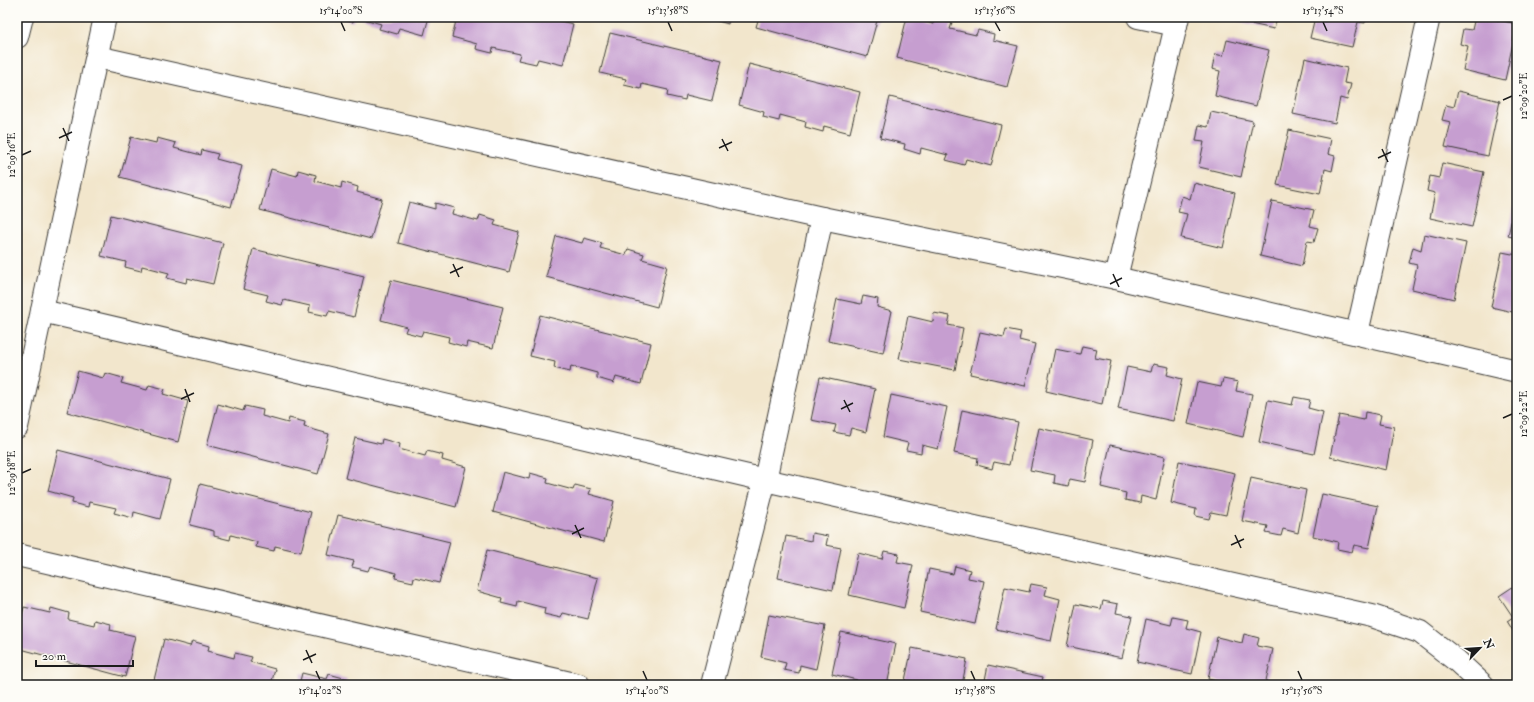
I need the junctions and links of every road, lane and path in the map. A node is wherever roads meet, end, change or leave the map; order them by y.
1 (22, 17) edge
2 (105, 17) edge
3 (1138, 17) edge
4 (1429, 17) edge
5 (1176, 21) edge
6 (17, 37) edge
7 (97, 57) junction
8 (822, 218) junction
9 (1116, 278) junction
10 (42, 311) junction
11 (1357, 333) junction
12 (1517, 371) edge
13 (17, 427) edge
14 (765, 480) junction
15 (17, 555) edge
16 (579, 685) edge
17 (712, 685) edge
18 (1482, 685) edge

1 - 6 street
2 - 7 street
3 - 5 street
4 - 11 street
5 - 9 street
7 - 8 street
7 - 10 street
8 - 9 street
8 - 14 street
9 - 11 street
10 - 13 street
10 - 14 street
11 - 12 street
14 - 17 street
14 - 18 street
15 - 16 street

